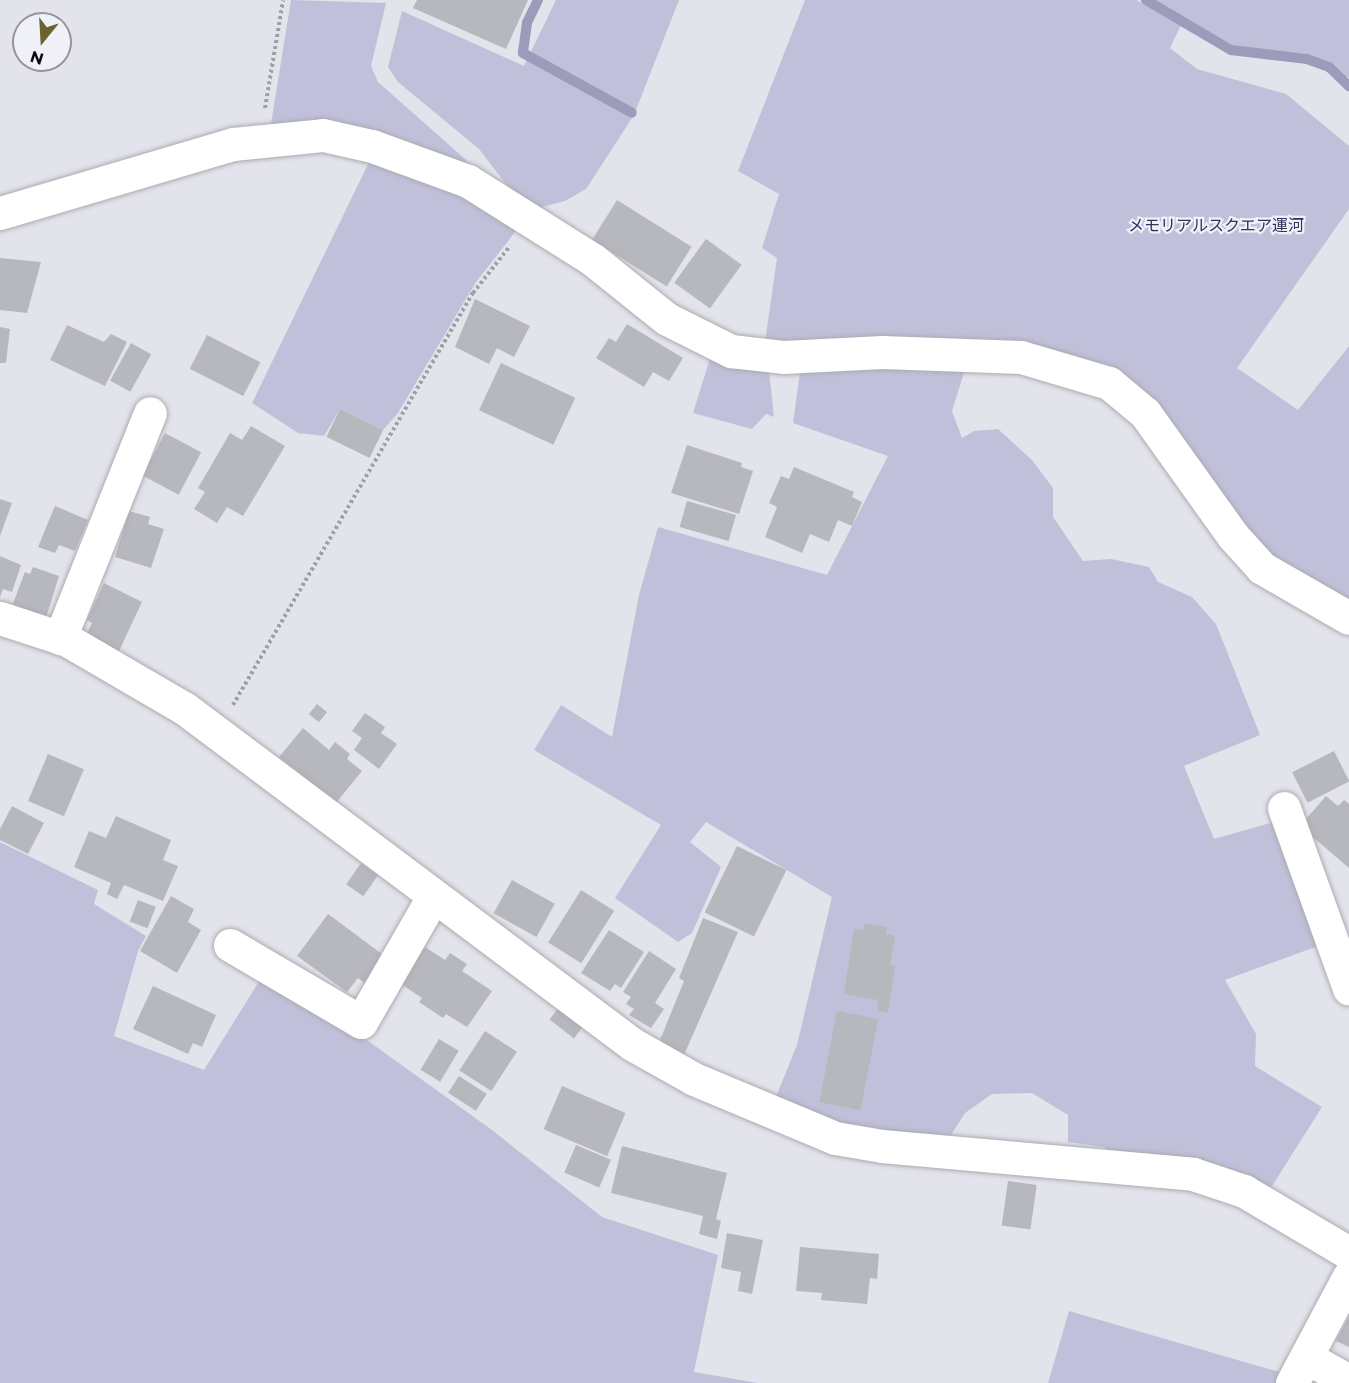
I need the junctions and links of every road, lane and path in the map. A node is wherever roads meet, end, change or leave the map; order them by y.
1 (283, 0) edge
2 (260, 141) junction
3 (0, 213) edge
4 (529, 220) junction
5 (150, 412) dead end
6 (0, 618) edge
7 (1349, 618) edge
8 (60, 638) junction
9 (218, 731) junction
10 (1284, 808) dead end
11 (434, 895) junction
12 (230, 945) dead end
13 (1349, 989) edge
14 (1349, 1253) edge
15 (1349, 1276) edge
16 (1299, 1370) edge
17 (1349, 1381) edge

1 - 2 path
2 - 3 street
2 - 4 street
4 - 7 street
4 - 9 path
5 - 8 street
6 - 8 street
8 - 9 street
9 - 11 street
10 - 13 street
11 - 12 street
11 - 14 street
15 - 16 street
16 - 17 street

